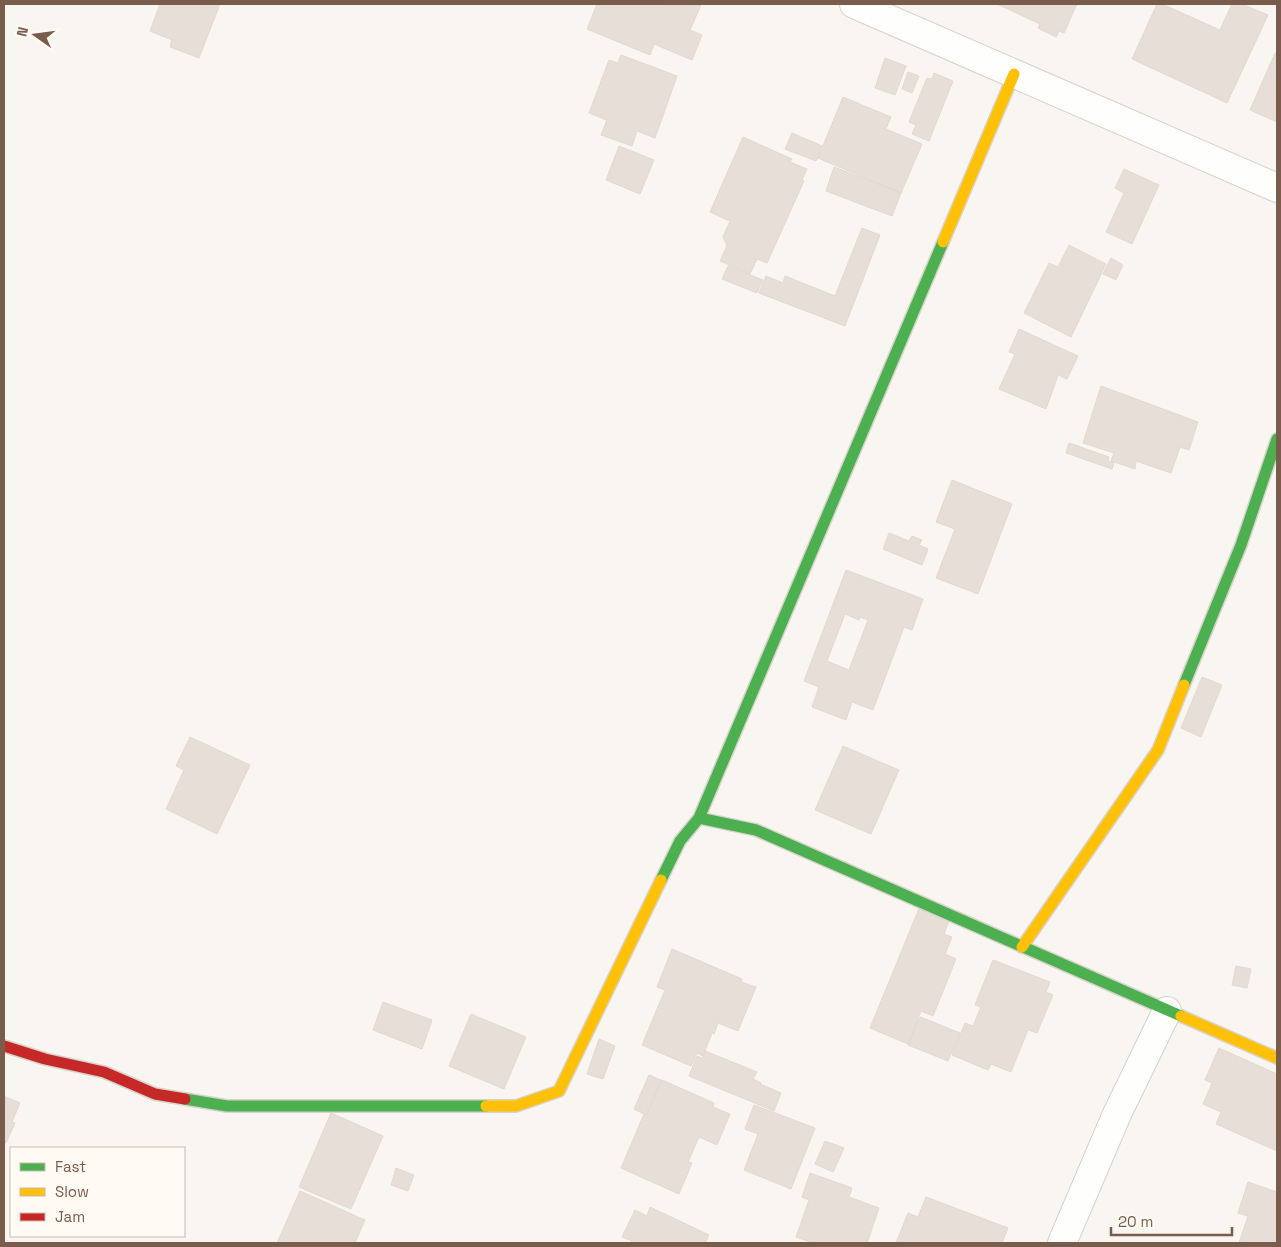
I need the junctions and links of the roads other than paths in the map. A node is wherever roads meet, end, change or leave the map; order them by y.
1 (854, 4) edge
2 (1014, 74) junction
3 (1277, 188) edge
4 (1277, 439) edge
5 (699, 818) junction
6 (1022, 947) junction
7 (1167, 1011) junction
8 (4, 1046) edge
9 (1277, 1058) edge
10 (1062, 1243) edge

1 - 2 street
2 - 3 street
2 - 5 street
4 - 6 street
5 - 6 street
5 - 8 street
6 - 7 street
7 - 9 street
7 - 10 street

